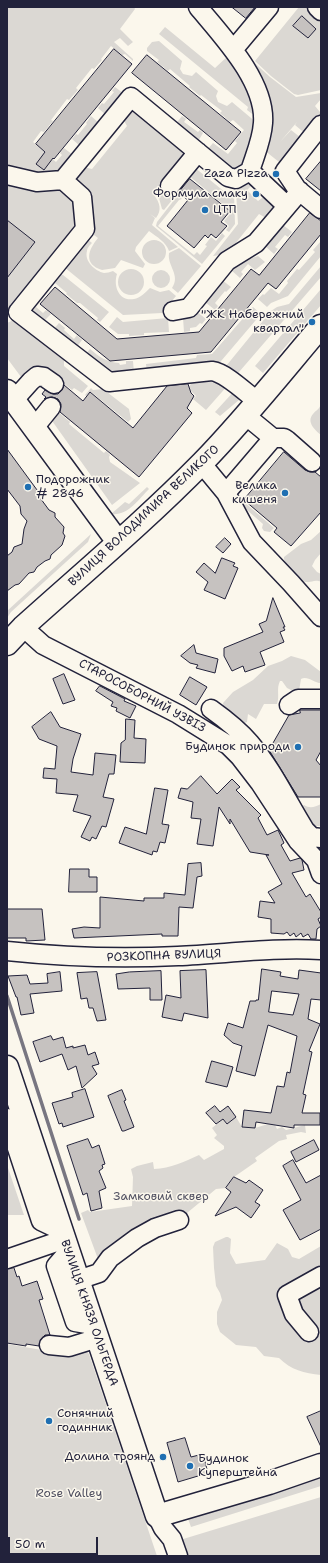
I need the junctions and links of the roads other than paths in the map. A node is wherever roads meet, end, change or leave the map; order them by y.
1 (269, 7) edge
2 (317, 7) edge
3 (207, 11) edge
4 (321, 11) edge
5 (233, 50) junction
6 (321, 125) edge
7 (198, 152) junction
8 (250, 171) junction
9 (7, 175) edge
10 (63, 180) junction
11 (170, 186) dead end
12 (300, 191) junction
13 (287, 206) junction
14 (321, 209) edge
15 (173, 310) dead end
16 (12, 315) edge
17 (321, 326) edge
18 (54, 384) dead end
19 (10, 395) edge
20 (51, 407) dead end
21 (251, 408) junction
22 (34, 428) junction
23 (273, 438) junction
24 (312, 462) dead end
25 (202, 464) junction
26 (226, 493) junction
27 (118, 542) junction
28 (321, 617) edge
29 (23, 627) junction
30 (7, 644) edge
31 (321, 699) edge
32 (289, 705) dead end
33 (211, 709) dead end
34 (321, 838) edge
35 (320, 867) edge
36 (321, 950) edge
37 (7, 951) edge
38 (7, 1067) edge
39 (7, 1118) edge
40 (179, 1220) dead end
41 (65, 1240) junction
42 (7, 1259) edge
43 (321, 1276) edge
44 (78, 1280) junction
45 (95, 1332) junction
46 (309, 1332) dead end
47 (49, 1345) dead end
48 (321, 1465) edge
49 (157, 1516) junction
50 (178, 1556) edge

1 - 5 street
2 - 4 street
3 - 5 street
5 - 8 street
6 - 12 street
7 - 8 street
7 - 10 street
7 - 11 street
8 - 13 street
9 - 10 street
10 - 16 street
12 - 13 street
12 - 14 street
13 - 15 street
16 - 21 street
17 - 21 main road, ВУЛИЦЯ ВОЛОДИМИРА ВЕЛИКОГО
18 - 19 street
19 - 22 main road
20 - 22 street
21 - 23 street
21 - 25 main road, ВУЛИЦЯ ВОЛОДИМИРА ВЕЛИКОГО
22 - 27 main road
23 - 24 street
23 - 26 street
25 - 26 street
25 - 27 main road, ВУЛИЦЯ ВОЛОДИМИРА ВЕЛИКОГО
26 - 28 street
27 - 29 main road, ВУЛИЦЯ ВОЛОДИМИРА ВЕЛИКОГО
29 - 30 main road
29 - 35 street, СТАРОСОБОРНИЙ УЗВІЗ
31 - 32 street
33 - 34 street
36 - 37 street, РОЗКОПНА ВУЛИЦЯ
38 - 41 main road, ВУЛИЦЯ КНЯЗЯ ОЛЬГЕРДА
39 - 41 street
40 - 44 street
41 - 42 street
41 - 44 main road, ВУЛИЦЯ КНЯЗЯ ОЛЬГЕРДА
41 - 45 street
43 - 46 street
44 - 45 main road, ВУЛИЦЯ КНЯЗЯ ОЛЬГЕРДА
45 - 47 street
45 - 49 main road, ВУЛИЦЯ КНЯЗЯ ОЛЬГЕРДА
48 - 49 main road
49 - 50 street, ВУЛИЦЯ КНЯЗЯ ОЛЬГЕРДА

